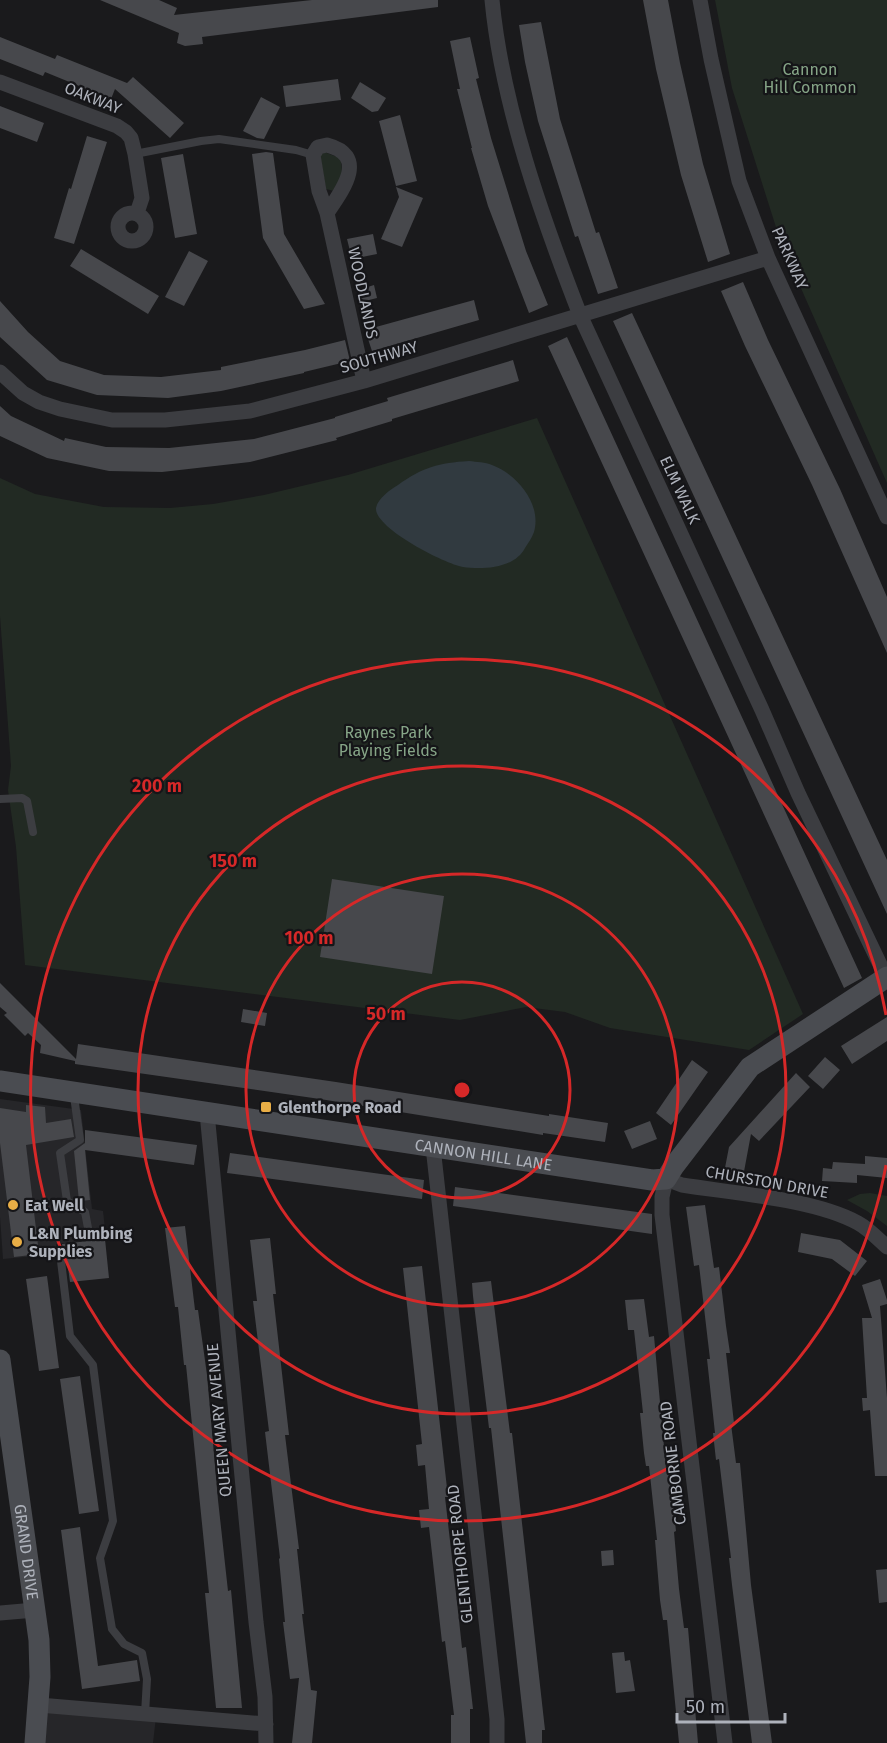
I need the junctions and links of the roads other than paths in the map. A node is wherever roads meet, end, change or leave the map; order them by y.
1 (492, 0) edge
2 (700, 0) edge
3 (0, 82) edge
4 (135, 154) junction
5 (313, 155) junction
6 (137, 213) dead end
7 (327, 213) junction
8 (768, 258) junction
9 (580, 315) junction
10 (0, 372) edge
11 (364, 381) junction
12 (887, 517) edge
13 (0, 799) edge
14 (33, 832) dead end
15 (886, 977) edge
16 (0, 1082) edge
17 (74, 1093) junction
18 (207, 1113) junction
19 (433, 1147) junction
20 (666, 1179) junction
21 (88, 1228) dead end
22 (887, 1247) edge
23 (61, 1261) dead end
24 (0, 1360) edge
25 (35, 1610) junction
26 (0, 1613) edge
27 (39, 1705) junction
28 (145, 1714) junction
29 (266, 1724) junction
30 (35, 1743) edge
31 (266, 1743) edge
32 (497, 1743) edge
33 (725, 1743) edge

1 - 9 street, ELM WALK
2 - 8 street, PARKWAY
3 - 4 street, OAKWAY
4 - 5 lane
4 - 6 street, OAKWAY
5 - 7 street, WOODLANDS
5 - 7 street
7 - 11 street, WOODLANDS
8 - 9 street, SOUTHWAY
8 - 12 street, PARKWAY
9 - 11 street, SOUTHWAY
9 - 15 street, ELM WALK
10 - 11 street, SOUTHWAY
13 - 14 lane
15 - 20 street
16 - 17 street, CANNON HILL LANE
17 - 18 street, CANNON HILL LANE
17 - 21 lane
18 - 19 street, CANNON HILL LANE
18 - 29 street, QUEEN MARY AVENUE
19 - 20 street, CANNON HILL LANE
19 - 32 street, GLENTHORPE ROAD
20 - 22 street, CHURSTON DRIVE
20 - 33 street, CAMBORNE ROAD
23 - 28 lane
24 - 25 street, GRAND DRIVE
25 - 26 street
25 - 27 street, GRAND DRIVE
27 - 28 street
27 - 30 street, GRAND DRIVE
28 - 29 street
29 - 31 street, QUEEN MARY AVENUE

